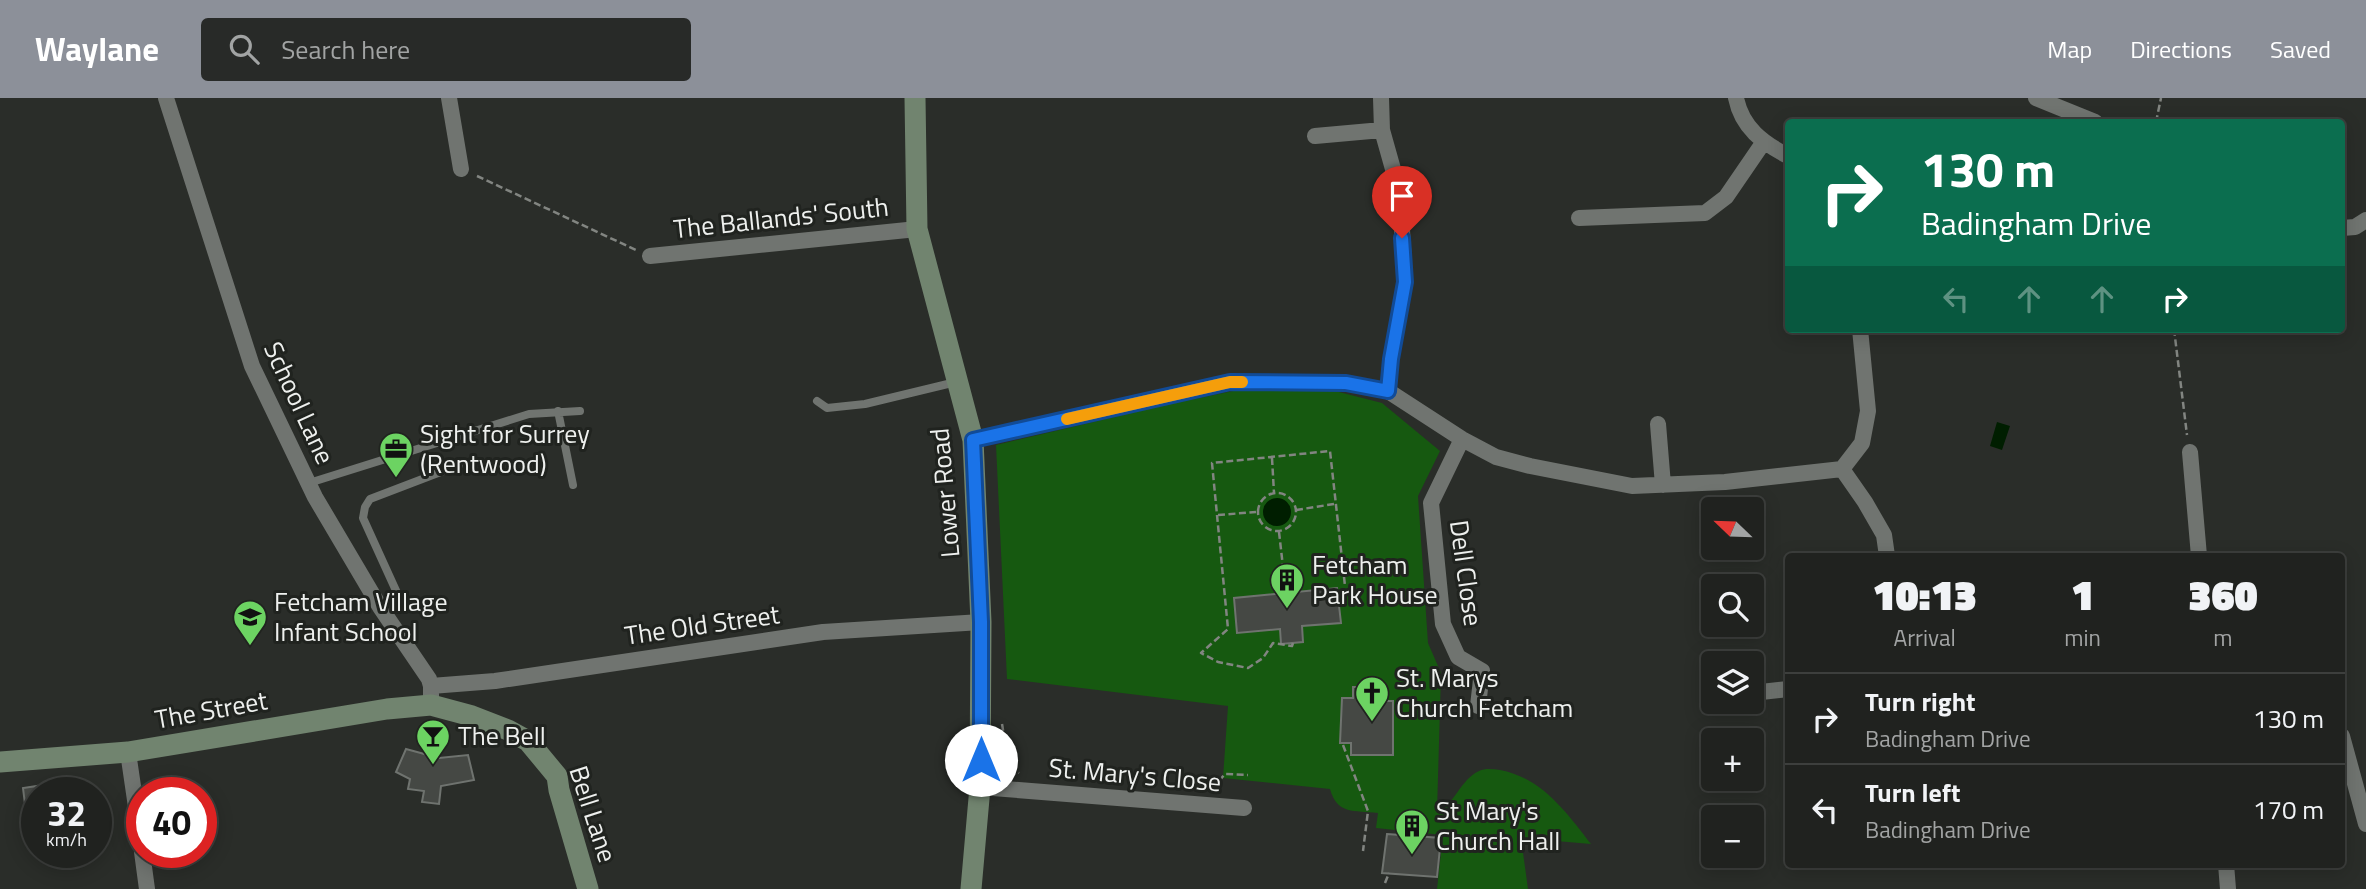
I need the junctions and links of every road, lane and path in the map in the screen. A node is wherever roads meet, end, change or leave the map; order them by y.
1 (166, 98) edge
2 (449, 98) edge
3 (915, 98) edge
4 (1381, 98) edge
5 (1736, 98) edge
6 (2036, 98) edge
7 (2161, 98) edge
8 (2088, 119) edge
9 (2157, 119) edge
10 (1382, 130) junction
11 (1315, 136) dead end
12 (1763, 143) junction
13 (1785, 154) edge
14 (461, 169) joint
15 (1578, 218) dead end
16 (2366, 220) edge
17 (2345, 228) edge
18 (917, 229) junction
19 (650, 256) joint
20 (1860, 333) edge
21 (2175, 333) edge
22 (958, 382) junction
23 (1388, 391) junction
24 (817, 401) dead end
25 (558, 411) junction
26 (580, 411) dead end
27 (1658, 424) dead end
28 (1462, 439) junction
29 (973, 440) junction
30 (2190, 452) joint
31 (1272, 457) junction
32 (458, 465) dead end
33 (1842, 469) junction
34 (309, 484) junction
35 (573, 485) dead end
36 (1663, 485) junction
37 (1274, 493) junction
38 (1336, 503) junction
39 (1296, 510) junction
40 (1257, 512) junction
41 (1218, 515) junction
42 (1279, 532) junction
43 (1887, 553) edge
44 (2199, 553) edge
45 (1345, 586) dead end
46 (1286, 593) dead end
47 (380, 607) junction
48 (981, 622) junction
49 (1293, 643) dead end
50 (1785, 689) edge
51 (1764, 692) edge
52 (431, 695) junction
53 (1478, 706) dead end
54 (1002, 724) dead end
55 (1343, 745) dead end
56 (2345, 747) edge
57 (128, 752) junction
58 (0, 762) edge
59 (1020, 774) dead end
60 (1248, 775) dead end
61 (132, 777) edge
62 (980, 787) junction
63 (1205, 792) dead end
64 (1244, 808) dead end
65 (2366, 824) edge
66 (1363, 851) dead end
67 (144, 868) edge
68 (2226, 868) edge
69 (1389, 873) dead end
70 (1385, 883) dead end
71 (147, 889) edge
72 (588, 889) edge
73 (971, 889) edge
74 (2228, 889) edge

1 - 34 street, School Lane
2 - 14 street
3 - 18 street, Lower Road
4 - 10 street
5 - 12 street
6 - 8 street
7 - 9 path
10 - 11 street
10 - 23 street
12 - 13 street
12 - 15 street
14 - 19 path
16 - 17 street
18 - 19 street, The Ballands' South
18 - 22 street, Lower Road
20 - 33 street
21 - 30 path
22 - 24 lane
22 - 29 street, Lower Road
23 - 28 street
23 - 29 street
25 - 26 lane
25 - 34 lane
25 - 35 lane
27 - 36 street
28 - 36 street
28 - 53 street, Dell Close
29 - 48 street, Lower Road
30 - 44 street
31 - 37 path
31 - 38 path
31 - 41 path
32 - 47 lane
33 - 36 street
33 - 43 street
34 - 47 street, School Lane
37 - 39 path
37 - 40 path
38 - 39 path
38 - 45 path
39 - 42 path
40 - 41 path
40 - 42 path
41 - 49 path
42 - 46 path
47 - 52 street, School Lane
48 - 52 street, The Old Street
48 - 62 street, Lower Road
50 - 51 street
52 - 57 street, The Street
52 - 72 street, Bell Lane
54 - 59 path
55 - 66 path
56 - 65 street
57 - 58 street, The Street
57 - 61 street
60 - 63 path
62 - 64 street, St. Mary's Close
62 - 73 street, Lower Road
67 - 71 street
68 - 74 street
69 - 70 path

